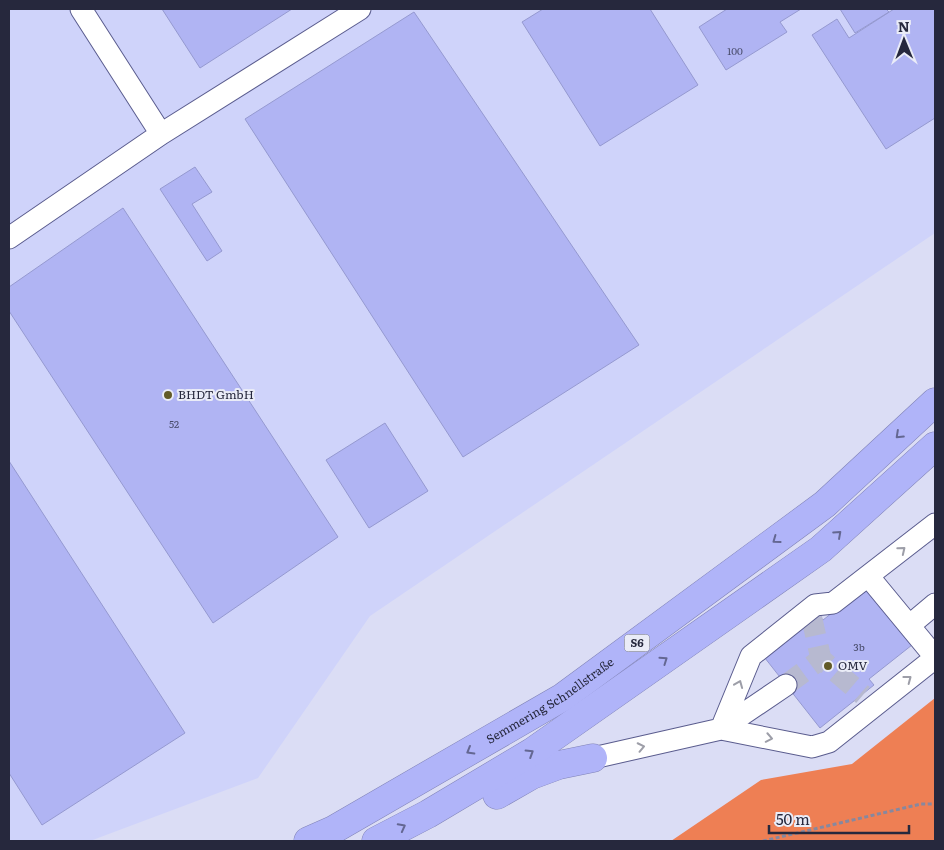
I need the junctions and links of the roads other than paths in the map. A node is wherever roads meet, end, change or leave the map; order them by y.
1 (81, 9) edge
2 (360, 9) edge
3 (161, 134) junction
4 (9, 238) edge
5 (935, 402) edge
6 (935, 446) edge
7 (935, 524) edge
8 (869, 577) junction
9 (935, 604) edge
10 (910, 625) junction
11 (935, 658) edge
12 (786, 685) tunnel mouth
13 (863, 695) tunnel mouth
14 (883, 698) junction
15 (721, 729) junction
16 (593, 758) joint
17 (428, 814) junction
18 (308, 841) edge
19 (376, 841) edge

1 - 3 lane
2 - 3 lane
3 - 4 lane
5 -> 18 highway, Semmering Schnellstraße / S6
17 -> 6 highway, S6
8 -> 7 lane
8 - 10 lane
15 -> 8 lane
9 - 10 lane
10 - 11 lane
14 -> 11 lane
12 - 15 lane
13 - 14 lane
15 -> 14 lane
16 -> 15 lane
16 - 17 highway
19 -> 17 highway, S6

